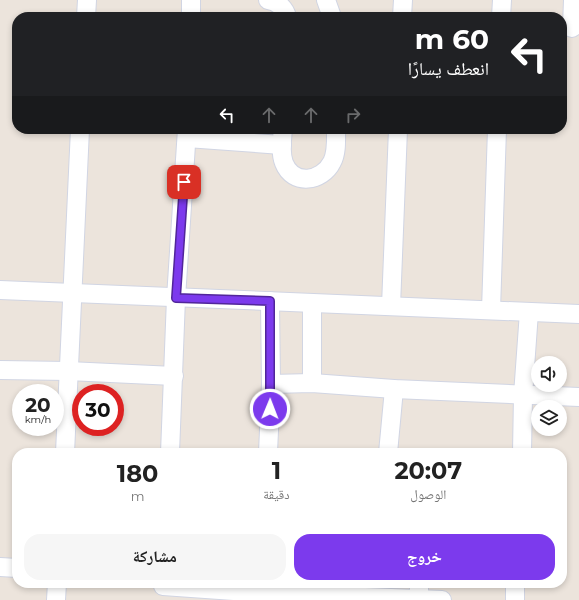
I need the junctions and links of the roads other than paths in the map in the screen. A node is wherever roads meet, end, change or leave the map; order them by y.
1 (87, 0) edge
2 (191, 0) edge
3 (268, 0) edge
4 (326, 0) edge
5 (402, 0) edge
6 (502, 0) edge
7 (573, 0) edge
8 (86, 12) edge
9 (191, 12) edge
10 (285, 12) edge
11 (330, 12) edge
12 (402, 12) edge
13 (501, 12) edge
14 (571, 28) edge
15 (80, 134) edge
16 (187, 134) edge
17 (336, 134) edge
18 (398, 134) edge
19 (497, 134) edge
20 (282, 137) edge
21 (0, 290) edge
22 (72, 293) junction
23 (176, 298) junction
24 (270, 301) junction
25 (312, 303) junction
26 (390, 306) junction
27 (491, 310) junction
28 (530, 312) junction
29 (579, 314) edge
30 (0, 371) edge
31 (68, 371) junction
32 (174, 376) junction
33 (312, 383) junction
34 (271, 384) junction
35 (394, 389) junction
36 (523, 395) junction
37 (579, 397) edge
38 (65, 448) edge
39 (170, 448) edge
40 (268, 448) edge
41 (388, 448) edge
42 (522, 448) edge
43 (0, 567) edge
44 (12, 568) edge
45 (57, 588) edge
46 (516, 588) edge
47 (163, 590) edge
48 (262, 592) edge
49 (419, 594) edge
50 (56, 600) edge
51 (442, 600) edge
52 (515, 600) edge

1 - 8 street
2 - 9 street
3 - 10 street
4 - 11 street
5 - 12 street
6 - 13 street
7 - 14 street
15 - 22 street
16 - 20 street
16 - 23 street
17 - 20 street
18 - 26 street
19 - 27 street
21 - 22 street
22 - 23 street
22 - 31 street
23 - 24 street
23 - 32 street
24 - 25 street
24 - 34 street
25 - 26 street
25 - 33 street
26 - 27 street
27 - 28 street
28 - 29 street
28 - 36 street
30 - 31 street
31 - 32 street
31 - 38 street
32 - 39 street
33 - 34 street
33 - 35 street
34 - 40 street
35 - 36 street
35 - 41 street
36 - 37 street
36 - 42 street
43 - 44 street
45 - 50 street
46 - 52 street
47 - 48 street
48 - 49 street
49 - 51 street

